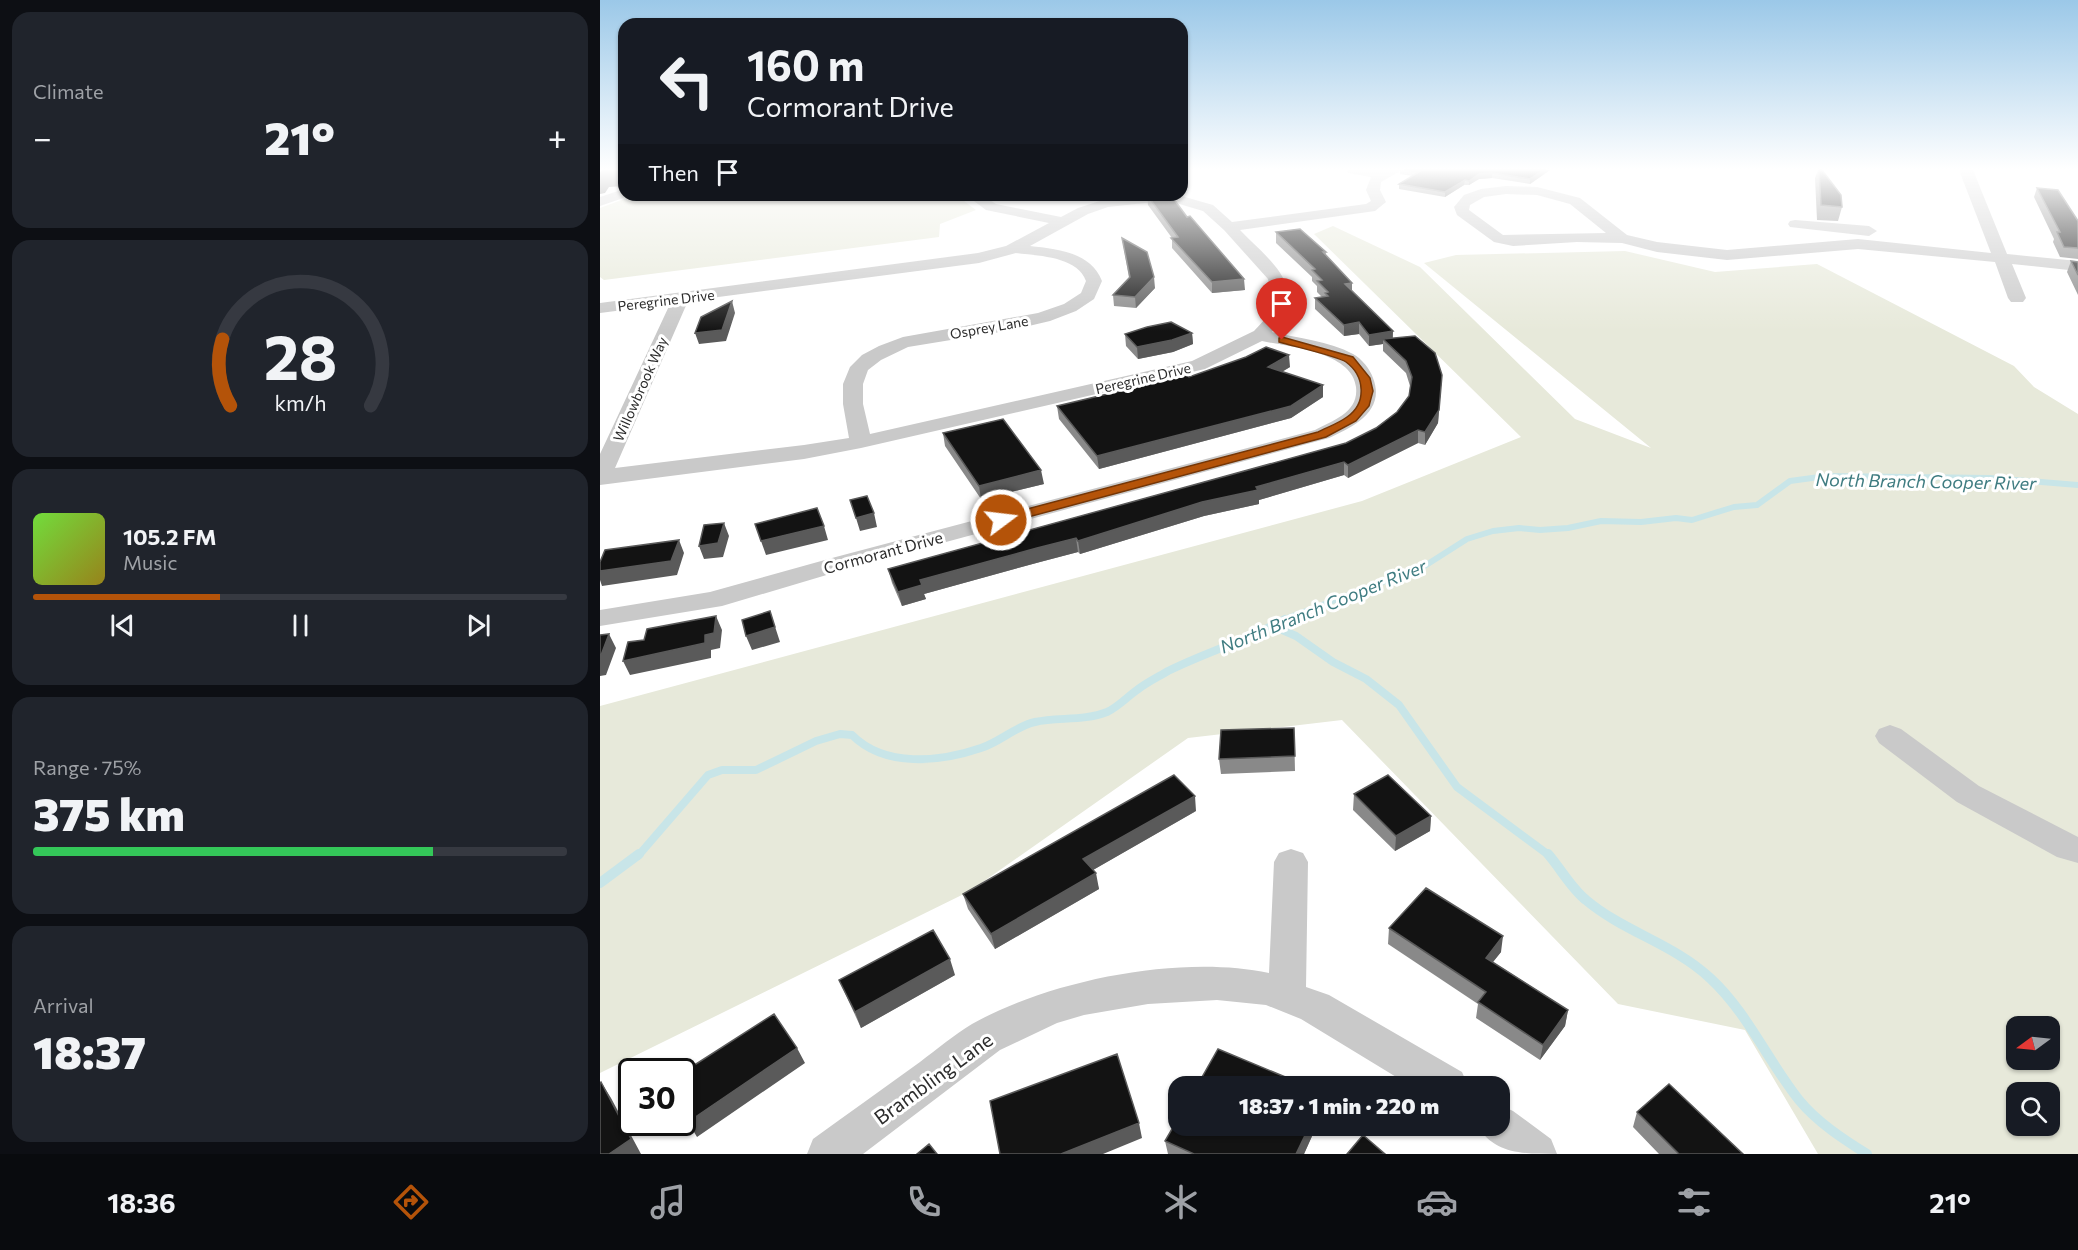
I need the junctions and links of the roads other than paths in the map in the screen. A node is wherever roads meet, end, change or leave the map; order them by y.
1 (1059, 224) edge
2 (1226, 224) edge
3 (1246, 224) edge
4 (1478, 224) edge
5 (1604, 224) edge
6 (1795, 224) joint
7 (1987, 224) edge
8 (1229, 226) junction
9 (1622, 238) junction
10 (1824, 247) junction
11 (1015, 248) junction
12 (1941, 252) junction
13 (2001, 258) junction
14 (2078, 266) edge
15 (2017, 298) dead end
16 (681, 299) junction
17 (600, 308) edge
18 (1260, 335) junction
19 (861, 442) junction
20 (600, 478) edge
21 (600, 618) edge
22 (1890, 736) dead end
23 (2078, 850) edge
24 (1291, 862) dead end
25 (1287, 996) junction
26 (1431, 1076) edge
27 (1510, 1134) edge
28 (828, 1154) edge
29 (1536, 1154) edge

1 - 11 street, Peregrine Drive
2 - 8 street, Peregrine Drive
3 - 8 street
4 - 9 street
5 - 9 street
6 - 10 street
6 - 12 street
7 - 13 street
8 - 18 street, Peregrine Drive
9 - 10 street
10 - 12 street
11 - 16 street, Peregrine Drive
11 - 19 street, Osprey Lane
12 - 13 street
13 - 14 street
13 - 15 street
16 - 17 street, Peregrine Drive
16 - 20 street, Willowbrook Way
18 - 19 street, Peregrine Drive
18 - 21 street, Cormorant Drive
19 - 20 street, Peregrine Drive
22 - 23 street
24 - 25 street
25 - 26 street, Brambling Lane
25 - 28 street, Brambling Lane
27 - 29 street

